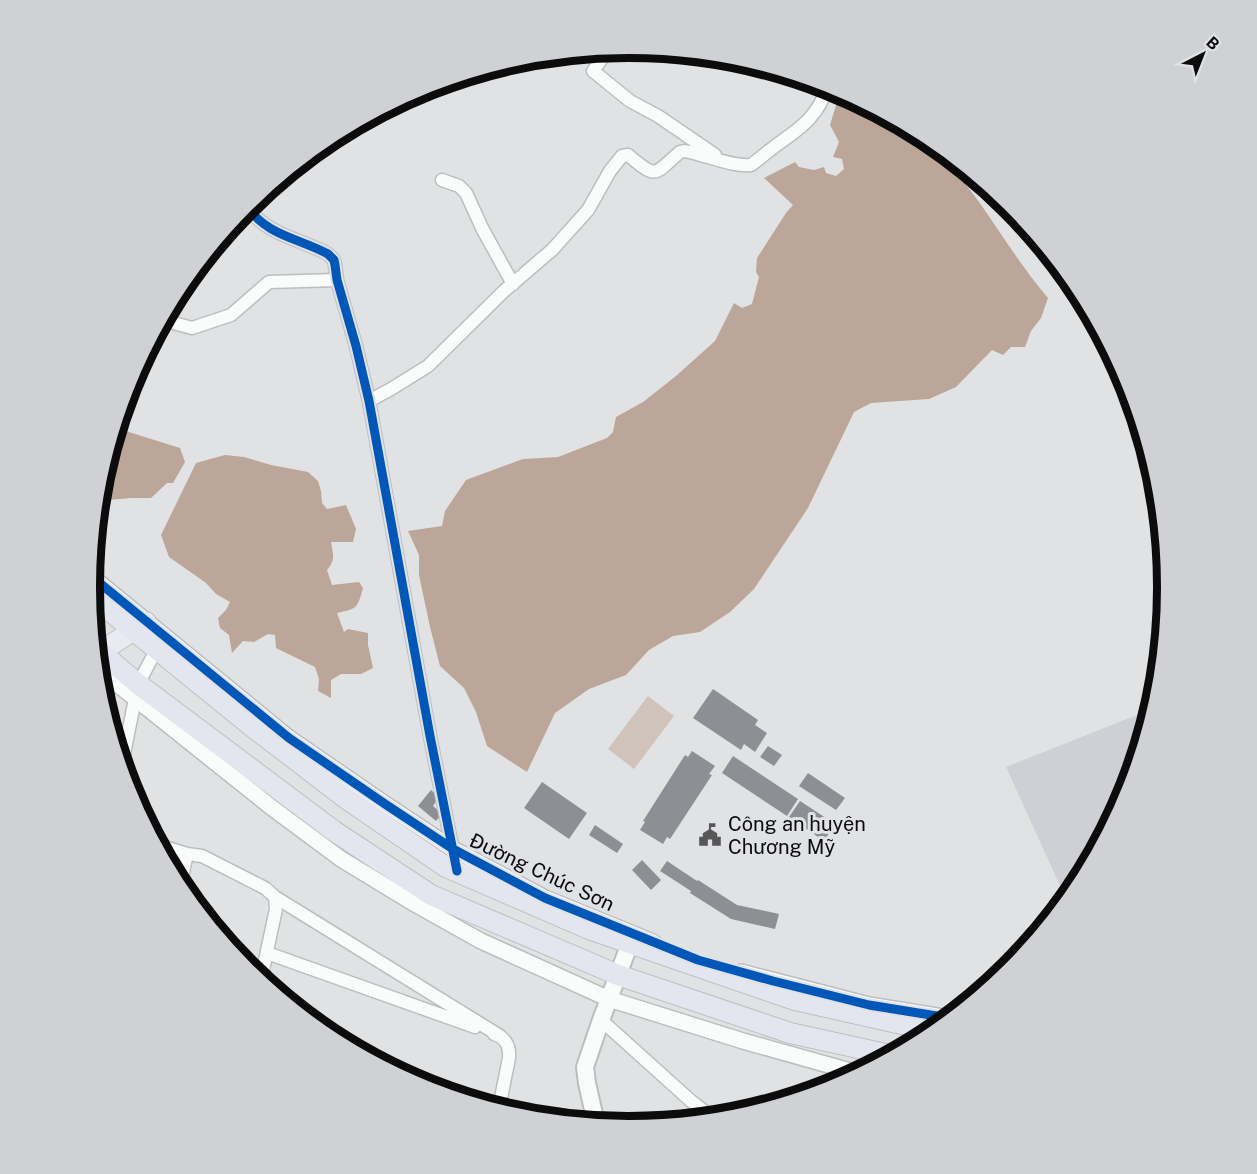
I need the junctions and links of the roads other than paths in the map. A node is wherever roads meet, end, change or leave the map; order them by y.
1 (601, 60) edge
2 (824, 96) edge
3 (723, 160) junction
4 (442, 180) dead end
5 (254, 214) edge
6 (337, 280) junction
7 (513, 284) junction
8 (171, 322) edge
9 (369, 401) junction
10 (100, 586) edge
11 (100, 601) edge
12 (140, 626) junction
13 (160, 643) junction
14 (104, 650) edge
15 (106, 663) edge
16 (136, 691) junction
17 (125, 748) edge
18 (169, 848) edge
19 (453, 849) junction
20 (187, 854) junction
21 (183, 871) edge
22 (457, 871) junction
23 (275, 897) junction
24 (630, 943) junction
25 (267, 953) junction
26 (263, 969) edge
27 (618, 975) junction
28 (609, 999) junction
29 (936, 1016) edge
30 (601, 1020) junction
31 (919, 1028) edge
32 (500, 1036) junction
33 (879, 1052) edge
34 (844, 1069) edge
35 (501, 1099) edge
36 (703, 1110) edge
37 (594, 1114) edge

1 - 3 street
2 - 3 street
3 - 7 street
4 - 7 street
5 - 6 street
6 - 8 street
6 - 9 street
7 - 9 street
9 - 19 street
10 - 12 street, Đường Chúc Sơn
11 - 12 highway, Đường Chúc Sơn
12 - 13 highway, Đường Chúc Sơn
12 - 14 main road
13 - 16 street
13 - 19 street, Đường Chúc Sơn
13 - 22 highway, Đường Chúc Sơn
15 - 16 highway
16 - 17 street
16 - 27 highway
16 - 28 street
18 - 20 street
19 - 22 street
19 - 29 street, Đường Chúc Sơn
20 - 21 street
20 - 23 street
22 - 24 highway, Đường Chúc Sơn
23 - 25 street
23 - 32 street
24 - 27 main road
24 - 31 highway, Đường Chúc Sơn
25 - 26 street
25 - 32 street
27 - 28 main road
27 - 33 highway
28 - 30 main road
28 - 34 street
30 - 36 street
30 - 37 main road
32 - 35 street

